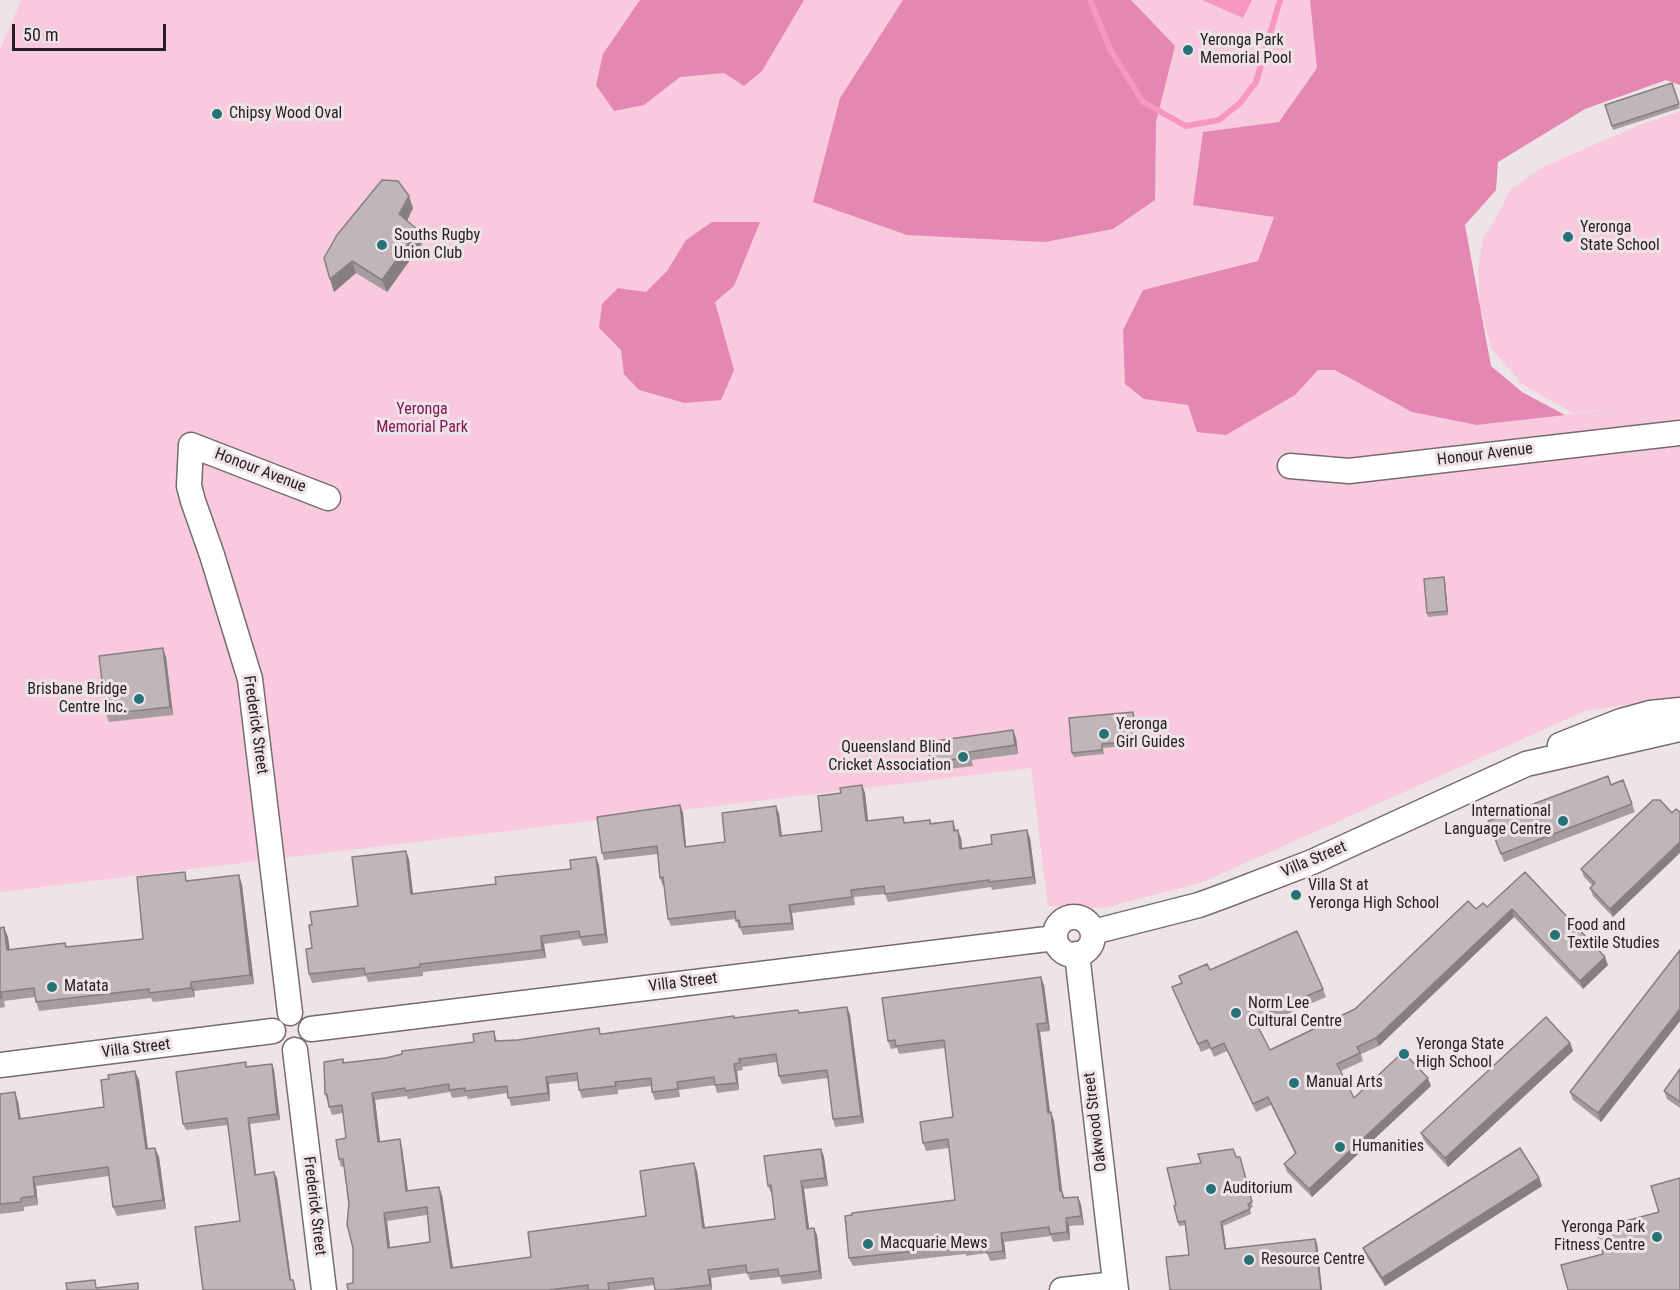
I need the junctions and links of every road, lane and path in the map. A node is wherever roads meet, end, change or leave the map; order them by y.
1 (1680, 433) edge
2 (191, 445) joint
3 (1290, 466) dead end
4 (328, 498) dead end
5 (1680, 710) edge
6 (1680, 729) edge
7 (1526, 764) junction
8 (1093, 932) junction
9 (1055, 938) junction
10 (1077, 954) junction
11 (290, 1012) junction
12 (311, 1029) junction
13 (273, 1031) junction
14 (295, 1050) junction
15 (0, 1065) edge
16 (1116, 1287) edge
17 (324, 1290) edge
18 (1062, 1290) edge

1 - 3 street, Honour Avenue
2 - 4 street, Honour Avenue
2 - 11 street, Frederick Street
5 - 7 street, Villa Street
6 - 7 street, Villa Street
7 - 8 street, Villa Street
8 - 9 street
8 - 10 street
9 - 10 street
9 - 12 street, Villa Street
10 - 16 street, Oakwood Street
11 - 12 street
11 - 13 street
12 - 14 street
13 - 14 street
13 - 15 street, Villa Street
14 - 17 street, Frederick Street
16 - 18 street

